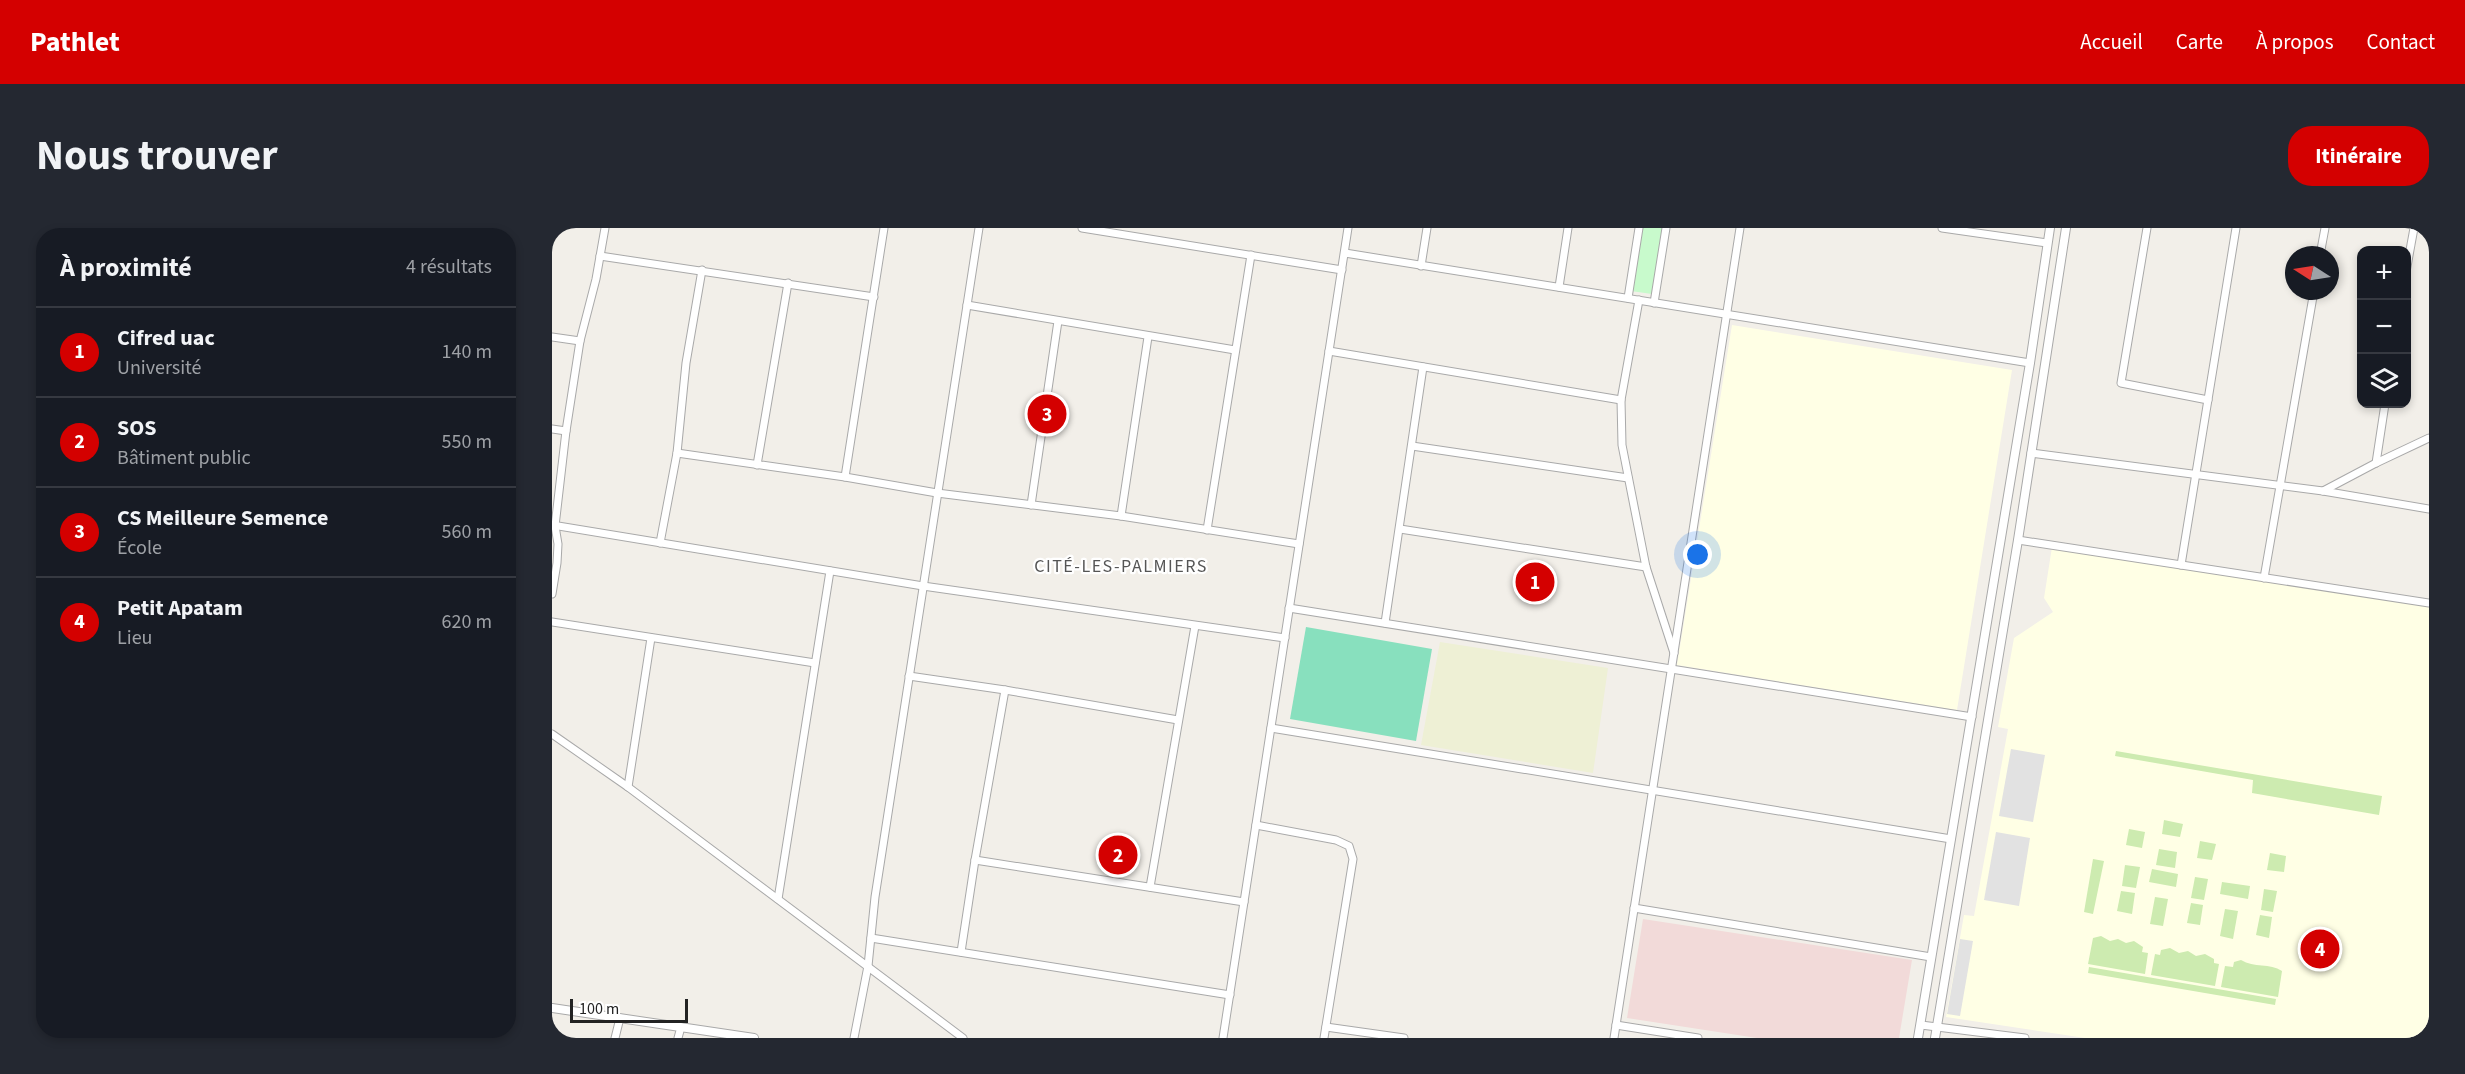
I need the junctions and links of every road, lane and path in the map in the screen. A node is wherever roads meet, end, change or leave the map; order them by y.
1 (605, 228) edge
2 (884, 228) edge
3 (979, 228) edge
4 (1082, 228) edge
5 (1348, 228) edge
6 (1427, 228) edge
7 (1568, 228) edge
8 (1639, 228) edge
9 (1666, 228) edge
10 (1740, 228) edge
11 (1942, 228) edge
12 (2050, 228) edge
13 (2066, 228) edge
14 (2147, 228) edge
15 (2236, 228) edge
16 (2325, 228) edge
17 (2414, 228) edge
18 (2047, 243) junction
19 (2322, 246) edge
20 (2411, 246) edge
21 (1345, 253) junction
22 (600, 255) junction
23 (1251, 255) junction
24 (1421, 266) junction
25 (702, 270) junction
26 (1342, 270) junction
27 (788, 283) junction
28 (1559, 287) junction
29 (873, 297) junction
30 (1628, 298) junction
31 (1639, 300) junction
32 (2312, 300) edge
33 (1654, 303) junction
34 (967, 305) junction
35 (1728, 314) junction
36 (1058, 321) junction
37 (552, 337) edge
38 (1148, 337) junction
39 (580, 341) junction
40 (1235, 350) junction
41 (1329, 351) junction
42 (2030, 363) junction
43 (1423, 367) junction
44 (1622, 400) junction
45 (2208, 400) junction
46 (2384, 408) edge
47 (552, 429) edge
48 (566, 431) junction
49 (2429, 438) edge
50 (1412, 446) junction
51 (677, 453) junction
52 (2031, 453) junction
53 (2376, 463) junction
54 (758, 465) junction
55 (2195, 476) junction
56 (845, 477) junction
57 (1628, 478) junction
58 (2280, 487) junction
59 (2323, 492) junction
60 (938, 493) junction
61 (1030, 505) junction
62 (2429, 509) edge
63 (1121, 516) junction
64 (554, 525) edge
65 (1400, 529) junction
66 (1207, 530) junction
67 (2018, 540) junction
68 (660, 543) junction
69 (1299, 544) junction
70 (2181, 565) junction
71 (1646, 567) junction
72 (830, 571) junction
73 (2264, 578) junction
74 (923, 586) junction
75 (552, 594) edge
76 (2429, 603) edge
77 (1290, 608) junction
78 (552, 622) edge
79 (1385, 623) junction
80 (1195, 626) junction
81 (651, 638) junction
82 (1285, 638) junction
83 (1675, 656) junction
84 (815, 663) junction
85 (1672, 669) junction
86 (909, 676) junction
87 (1005, 690) junction
88 (1972, 717) junction
89 (1178, 720) junction
90 (1271, 728) junction
91 (552, 734) edge
92 (628, 787) junction
93 (1654, 790) junction
94 (1256, 825) junction
95 (1951, 838) junction
96 (975, 860) junction
97 (1150, 887) junction
98 (778, 899) junction
99 (1244, 902) junction
100 (1634, 908) junction
101 (871, 938) junction
102 (962, 952) junction
103 (1931, 957) junction
104 (868, 966) junction
105 (1230, 995) junction
106 (552, 1008) edge
107 (620, 1018) junction
108 (1616, 1025) junction
109 (1921, 1025) junction
110 (681, 1027) junction
111 (1937, 1027) junction
112 (1326, 1028) junction
113 (615, 1038) edge
114 (678, 1038) edge
115 (754, 1038) edge
116 (854, 1038) edge
117 (963, 1038) edge
118 (1223, 1038) edge
119 (1324, 1038) edge
120 (1404, 1038) edge
121 (1614, 1038) edge
122 (1698, 1038) edge
123 (1918, 1038) edge
124 (1935, 1038) edge
125 (2025, 1038) edge

1 - 22 street
2 - 29 street
3 - 34 street
4 - 23 street
5 - 21 street
6 - 24 street
7 - 28 street
8 - 30 street
9 - 33 street
10 - 35 street
11 - 18 street
12 - 18 street
13 - 52 street
14 - 45 street
15 - 45 street
16 - 19 street
17 - 20 street
18 - 42 street
21 - 24 street
21 - 26 street
22 - 25 street
22 - 39 street
23 - 26 street
23 - 40 street
24 - 28 street
25 - 27 street
25 - 51 street
26 - 41 street
27 - 29 street
27 - 54 street
28 - 30 street
29 - 56 street
30 - 31 street
31 - 33 street
31 - 44 street
32 - 58 street
33 - 35 street
34 - 36 street
34 - 60 street
35 - 42 street
35 - 83 street
36 - 38 street
36 - 61 street
37 - 39 street
38 - 40 street
38 - 63 street
39 - 48 street
40 - 66 street
41 - 43 street
41 - 69 street
42 - 88 street
43 - 44 street
43 - 50 street
44 - 57 street
45 - 55 street
46 - 53 street
47 - 48 street
48 - 64 street
49 - 53 street
50 - 57 street
50 - 65 street
51 - 54 street
51 - 68 street
52 - 55 street
52 - 67 street
53 - 59 street
54 - 56 street
55 - 58 street
55 - 70 street
56 - 60 street
57 - 71 street
58 - 59 street
58 - 73 street
59 - 62 street
60 - 61 street
60 - 74 street
61 - 63 street
63 - 66 street
64 - 68 street
64 - 75 street
65 - 71 street
65 - 79 street
66 - 69 street
67 - 70 street
67 - 111 street
68 - 72 street
69 - 77 street
70 - 73 street
71 - 83 street
72 - 74 street
72 - 84 street
73 - 76 street
74 - 80 street
74 - 86 street
77 - 79 street
77 - 82 street
78 - 81 street
79 - 85 street
80 - 82 street
80 - 89 street
81 - 84 street
81 - 92 street
82 - 90 street
83 - 85 street
84 - 98 street
85 - 88 street
85 - 93 street
86 - 87 street
86 - 101 street
87 - 89 street
87 - 96 street
88 - 95 street
89 - 97 street
90 - 93 street
90 - 94 street
91 - 92 street
92 - 98 street
93 - 95 street
93 - 100 street
94 - 99 street
94 - 112 street
95 - 103 street
96 - 97 street
96 - 102 street
97 - 99 street
98 - 104 street
99 - 105 street
100 - 103 street
100 - 108 street
101 - 102 street
101 - 104 street
102 - 105 street
103 - 109 street
104 - 116 street
104 - 117 street
105 - 118 street
106 - 107 street
107 - 110 street
107 - 113 street
108 - 121 street
108 - 122 street
109 - 111 street
109 - 123 street
110 - 114 street
110 - 115 street
111 - 124 street
111 - 125 street
112 - 119 street
112 - 120 street

